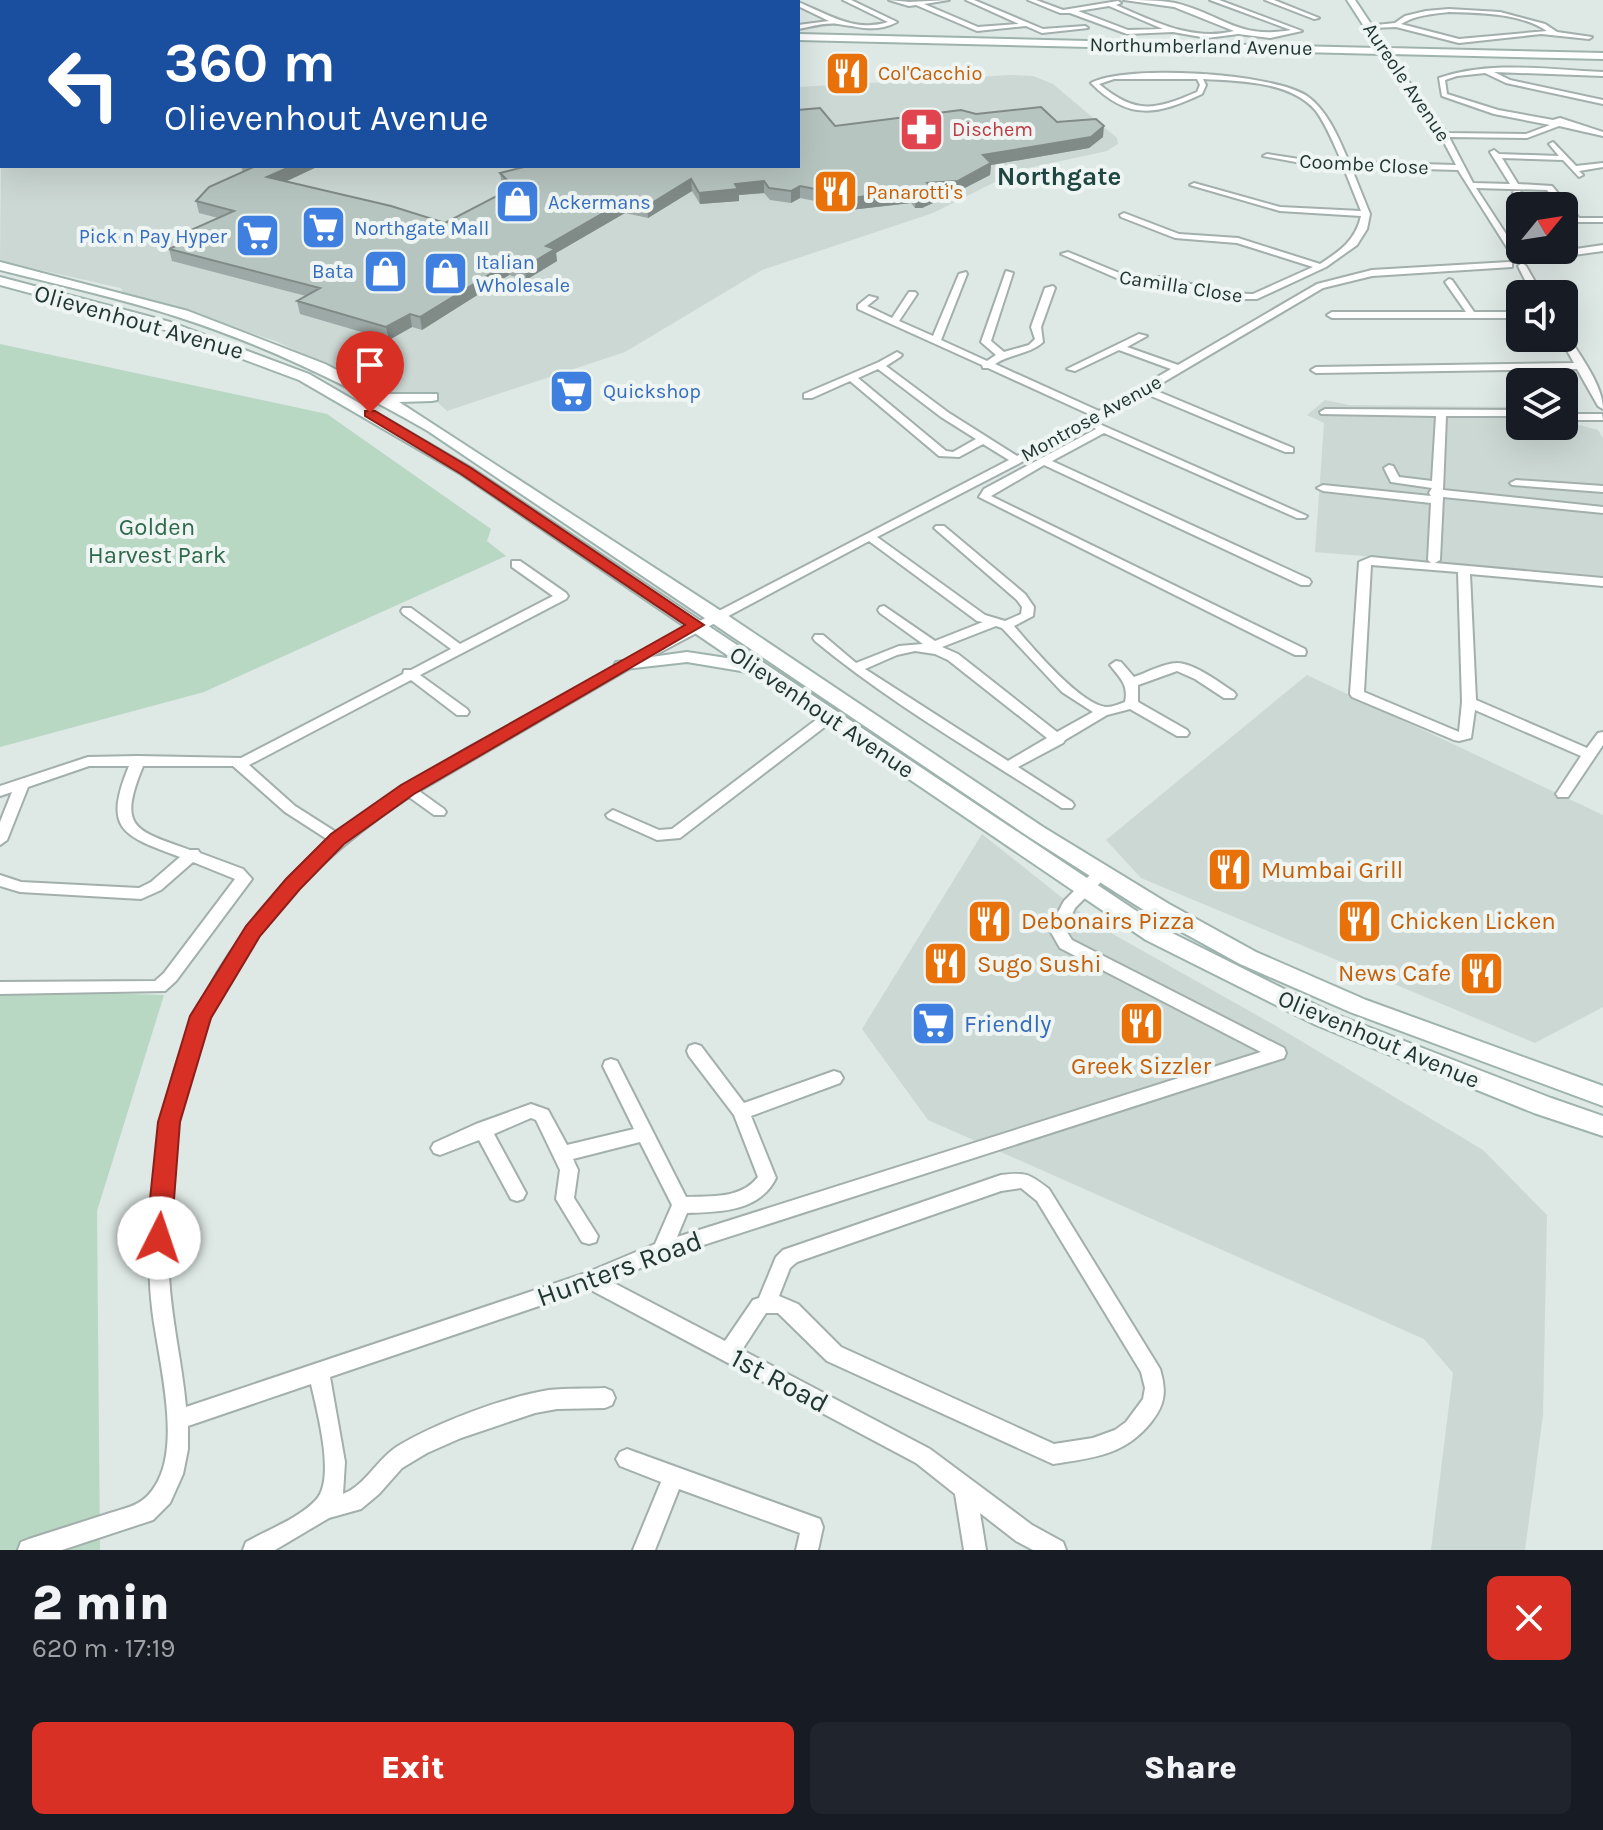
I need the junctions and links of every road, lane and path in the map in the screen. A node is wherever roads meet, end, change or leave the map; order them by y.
1 (871, 0) edge
2 (892, 0) edge
3 (945, 0) edge
4 (969, 0) edge
5 (1031, 0) edge
6 (1079, 0) edge
7 (1125, 0) edge
8 (1213, 0) edge
9 (1268, 0) edge
10 (1309, 0) edge
11 (1351, 0) edge
12 (849, 1) edge
13 (921, 2) edge
14 (800, 4) edge
15 (1111, 5) junction
16 (1097, 7) junction
17 (1233, 7) junction
18 (1072, 11) junction
19 (835, 22) junction
20 (1024, 25) junction
21 (1396, 25) junction
22 (1370, 26) junction
23 (800, 27) edge
24 (1085, 28) dead end
25 (1174, 30) junction
26 (1239, 32) junction
27 (1555, 33) junction
28 (800, 37) edge
29 (1589, 37) dead end
30 (1377, 40) junction
31 (800, 45) edge
32 (1418, 51) junction
33 (1353, 52) junction
34 (1386, 53) junction
35 (1603, 58) edge
36 (1395, 68) junction
37 (1488, 72) junction
38 (1603, 74) edge
39 (1200, 79) junction
40 (1603, 102) edge
41 (1554, 123) junction
42 (1443, 131) junction
43 (1603, 134) edge
44 (1488, 135) junction
45 (1553, 144) dead end
46 (1267, 156) dead end
47 (1497, 156) junction
48 (1565, 158) junction
49 (1347, 165) junction
50 (1603, 165) edge
51 (1461, 168) junction
52 (1194, 185) dead end
53 (1470, 185) junction
54 (1516, 190) junction
55 (1552, 192) edge
56 (1366, 214) junction
57 (1124, 215) dead end
58 (1578, 220) edge
59 (1603, 220) edge
60 (1506, 246) edge
61 (1603, 248) edge
62 (1578, 252) edge
63 (1065, 254) dead end
64 (1506, 261) edge
65 (1517, 264) edge
66 (0, 266) edge
67 (1318, 266) junction
68 (1009, 273) dead end
69 (963, 274) dead end
70 (1529, 280) edge
71 (0, 281) edge
72 (1449, 282) dead end
73 (1050, 288) dead end
74 (912, 294) dead end
75 (872, 298) dead end
76 (1470, 312) junction
77 (1506, 314) edge
78 (1332, 315) dead end
79 (893, 323) junction
80 (1142, 336) dead end
81 (935, 342) junction
82 (1119, 347) junction
83 (1573, 352) edge
84 (897, 355) dead end
85 (1002, 355) junction
86 (880, 365) junction
87 (986, 366) junction
88 (1582, 366) junction
89 (1072, 369) dead end
90 (1179, 369) junction
91 (1316, 370) dead end
92 (851, 377) junction
93 (1143, 389) junction
94 (808, 396) dead end
95 (381, 398) junction
96 (1578, 410) edge
97 (1601, 411) edge
98 (1325, 412) dead end
99 (1441, 413) junction
100 (1506, 413) edge
101 (1097, 414) junction
102 (1578, 415) edge
103 (1086, 421) junction
104 (433, 428) junction
105 (1104, 429) junction
106 (983, 440) junction
107 (1289, 450) dead end
108 (1016, 460) junction
109 (1043, 461) junction
110 (1515, 466) dead end
111 (1389, 468) dead end
112 (1516, 483) junction
113 (1323, 488) dead end
114 (1603, 489) edge
115 (1435, 493) junction
116 (1517, 501) junction
117 (1603, 510) edge
118 (1301, 516) dead end
119 (940, 528) dead end
120 (869, 536) junction
121 (1434, 560) dead end
122 (516, 564) dead end
123 (1464, 570) junction
124 (1305, 582) dead end
125 (1603, 582) edge
126 (884, 610) dead end
127 (407, 611) dead end
128 (715, 615) junction
129 (999, 624) junction
130 (696, 625) junction
131 (819, 638) dead end
132 (934, 646) junction
133 (458, 648) junction
134 (1300, 652) dead end
135 (1116, 665) dead end
136 (623, 666) junction
137 (855, 668) junction
138 (763, 671) junction
139 (409, 673) junction
140 (1133, 682) junction
141 (1229, 695) dead end
142 (1469, 702) junction
143 (1131, 704) junction
144 (1104, 711) junction
145 (462, 712) dead end
146 (830, 716) junction
147 (1182, 733) dead end
148 (1603, 736) edge
149 (1058, 740) junction
150 (1589, 754) junction
151 (138, 760) junction
152 (242, 763) junction
153 (1008, 767) junction
154 (22, 784) junction
155 (407, 789) junction
156 (0, 791) edge
157 (1563, 794) dead end
158 (1067, 805) dead end
159 (439, 812) dead end
160 (613, 815) dead end
161 (337, 839) junction
162 (0, 840) edge
163 (193, 854) junction
164 (0, 880) edge
165 (1092, 882) junction
166 (0, 988) edge
167 (695, 1051) dead end
168 (611, 1066) dead end
169 (834, 1078) dead end
170 (1601, 1093) edge
171 (741, 1112) junction
172 (1593, 1123) edge
173 (482, 1129) junction
174 (645, 1133) junction
175 (1603, 1139) edge
176 (440, 1148) dead end
177 (562, 1154) junction
178 (517, 1193) dead end
179 (681, 1205) junction
180 (589, 1236) dead end
181 (662, 1250) junction
182 (590, 1280) junction
183 (766, 1304) junction
184 (728, 1353) junction
185 (319, 1372) junction
186 (605, 1398) dead end
187 (179, 1419) junction
188 (627, 1459) dead end
189 (674, 1476) junction
190 (965, 1487) junction
191 (323, 1508) junction
192 (29, 1550) edge
193 (254, 1550) edge
194 (644, 1550) edge
195 (807, 1550) edge
196 (975, 1550) edge
197 (1055, 1550) edge

1 - 12 street
2 - 13 street
3 - 13 street
4 - 20 street
5 - 18 street
6 - 16 street
7 - 15 street
7 - 26 street
8 - 17 street
9 - 10 street
9 - 17 street
11 - 22 street, Aureole Avenue
12 - 19 street
13 - 20 street
14 - 19 street
15 - 16 street
15 - 25 street
16 - 18 street
17 - 26 street
18 - 25 street
19 - 23 street
20 - 24 street
21 - 22 street
21 - 27 street
21 - 27 street
22 - 30 street, Aureole Avenue
25 - 26 street
27 - 29 street
28 - 33 street, Northumberland Avenue
30 - 32 street
30 - 33 street
30 - 34 street, Aureole Avenue
31 - 33 street, Northumberland Avenue
32 - 34 street, Northumberland Avenue
32 - 35 street, Northumberland Avenue
33 - 34 street, Northumberland Avenue
33 - 36 street
34 - 35 street, Northumberland Avenue
34 - 36 street, Aureole Avenue
36 - 42 street, Aureole Avenue
37 - 38 street
37 - 40 street
37 - 41 street
39 - 39 street
39 - 49 street
41 - 43 street
41 - 44 street
42 - 44 street
42 - 51 street, Aureole Avenue
44 - 47 street
45 - 48 street
46 - 49 street, Coombe Close
47 - 48 street
47 - 54 street
48 - 50 street
49 - 51 street, Coombe Close
49 - 56 street
51 - 53 street, Aureole Avenue
52 - 56 street
53 - 54 street
53 - 60 street, Aureole Avenue
54 - 55 street
56 - 67 street
57 - 67 street
58 - 59 street
61 - 62 street, Montrose Avenue
63 - 67 street, Camilla Close
64 - 90 street, Montrose Avenue
65 - 70 street, Aureole Avenue
66 - 95 street, Olievenhout Avenue
68 - 85 street
69 - 81 street
71 - 130 street, Olievenhout Avenue
72 - 76 street
73 - 85 street
74 - 79 street
75 - 79 street
76 - 77 street
76 - 78 street
79 - 81 street
80 - 82 street
81 - 87 street
82 - 89 street
82 - 90 street
83 - 88 street
84 - 86 street
85 - 87 street
86 - 92 street
86 - 106 street
87 - 101 street
88 - 91 street
88 - 97 street
90 - 93 street, Montrose Avenue
92 - 94 street
92 - 106 street
93 - 101 street, Montrose Avenue
93 - 107 street
95 - 104 street, Olievenhout Avenue
95 - 104 street
96 - 97 street
97 - 102 street
98 - 99 street
99 - 100 street
99 - 115 street
101 - 103 street, Montrose Avenue
103 - 105 street
103 - 108 street, Montrose Avenue
104 - 128 street, Olievenhout Avenue
105 - 109 street
105 - 118 street
106 - 108 street
108 - 120 street, Montrose Avenue
109 - 124 street
109 - 134 street
110 - 112 street
111 - 115 street
112 - 114 street
112 - 116 street
113 - 115 street
115 - 116 street
115 - 121 street
116 - 117 street
119 - 129 street
120 - 128 street, Montrose Avenue
120 - 129 street
122 - 133 street
123 - 125 street
123 - 142 street
123 - 142 street
126 - 132 street
127 - 133 street
128 - 130 street, Montrose Avenue
128 - 165 street, Olievenhout Avenue
129 - 132 street
129 - 144 street
130 - 136 street, Montrose Avenue
130 - 138 street, Olievenhout Avenue
131 - 137 street
132 - 137 street
132 - 149 street
133 - 139 street
135 - 140 street
136 - 138 street
136 - 155 street, Montrose Avenue
137 - 153 street
138 - 146 street, Olievenhout Avenue
139 - 145 street
139 - 152 street
140 - 141 street
140 - 143 street
142 - 150 street
143 - 144 street
143 - 147 street
144 - 149 street
146 - 160 street
146 - 165 street, Olievenhout Avenue
148 - 150 street
149 - 153 street
150 - 157 street
151 - 152 street
151 - 154 street
151 - 163 street
152 - 161 street
153 - 158 street
154 - 156 street
154 - 162 street
155 - 159 street
155 - 161 street, Montrose Avenue
161 - 187 street, Montrose Avenue
163 - 164 street
163 - 166 street
165 - 170 street, Olievenhout Avenue
165 - 172 street, Olievenhout Avenue
165 - 181 street, Hunters Road
167 - 171 street
168 - 174 street
169 - 171 street
171 - 179 street
172 - 175 street
173 - 176 street
173 - 177 street
173 - 178 street
174 - 177 street
174 - 179 street
177 - 180 street
179 - 181 street
181 - 182 street, Hunters Road
182 - 184 street, 1st Road
182 - 185 street, Hunters Road
183 - 183 street
183 - 184 street
184 - 190 street, 1st Road
185 - 187 street, Hunters Road
185 - 191 street
186 - 191 street
187 - 192 street
188 - 189 street
189 - 194 street
189 - 195 street
190 - 196 street
190 - 197 street, 1st Road
191 - 193 street

